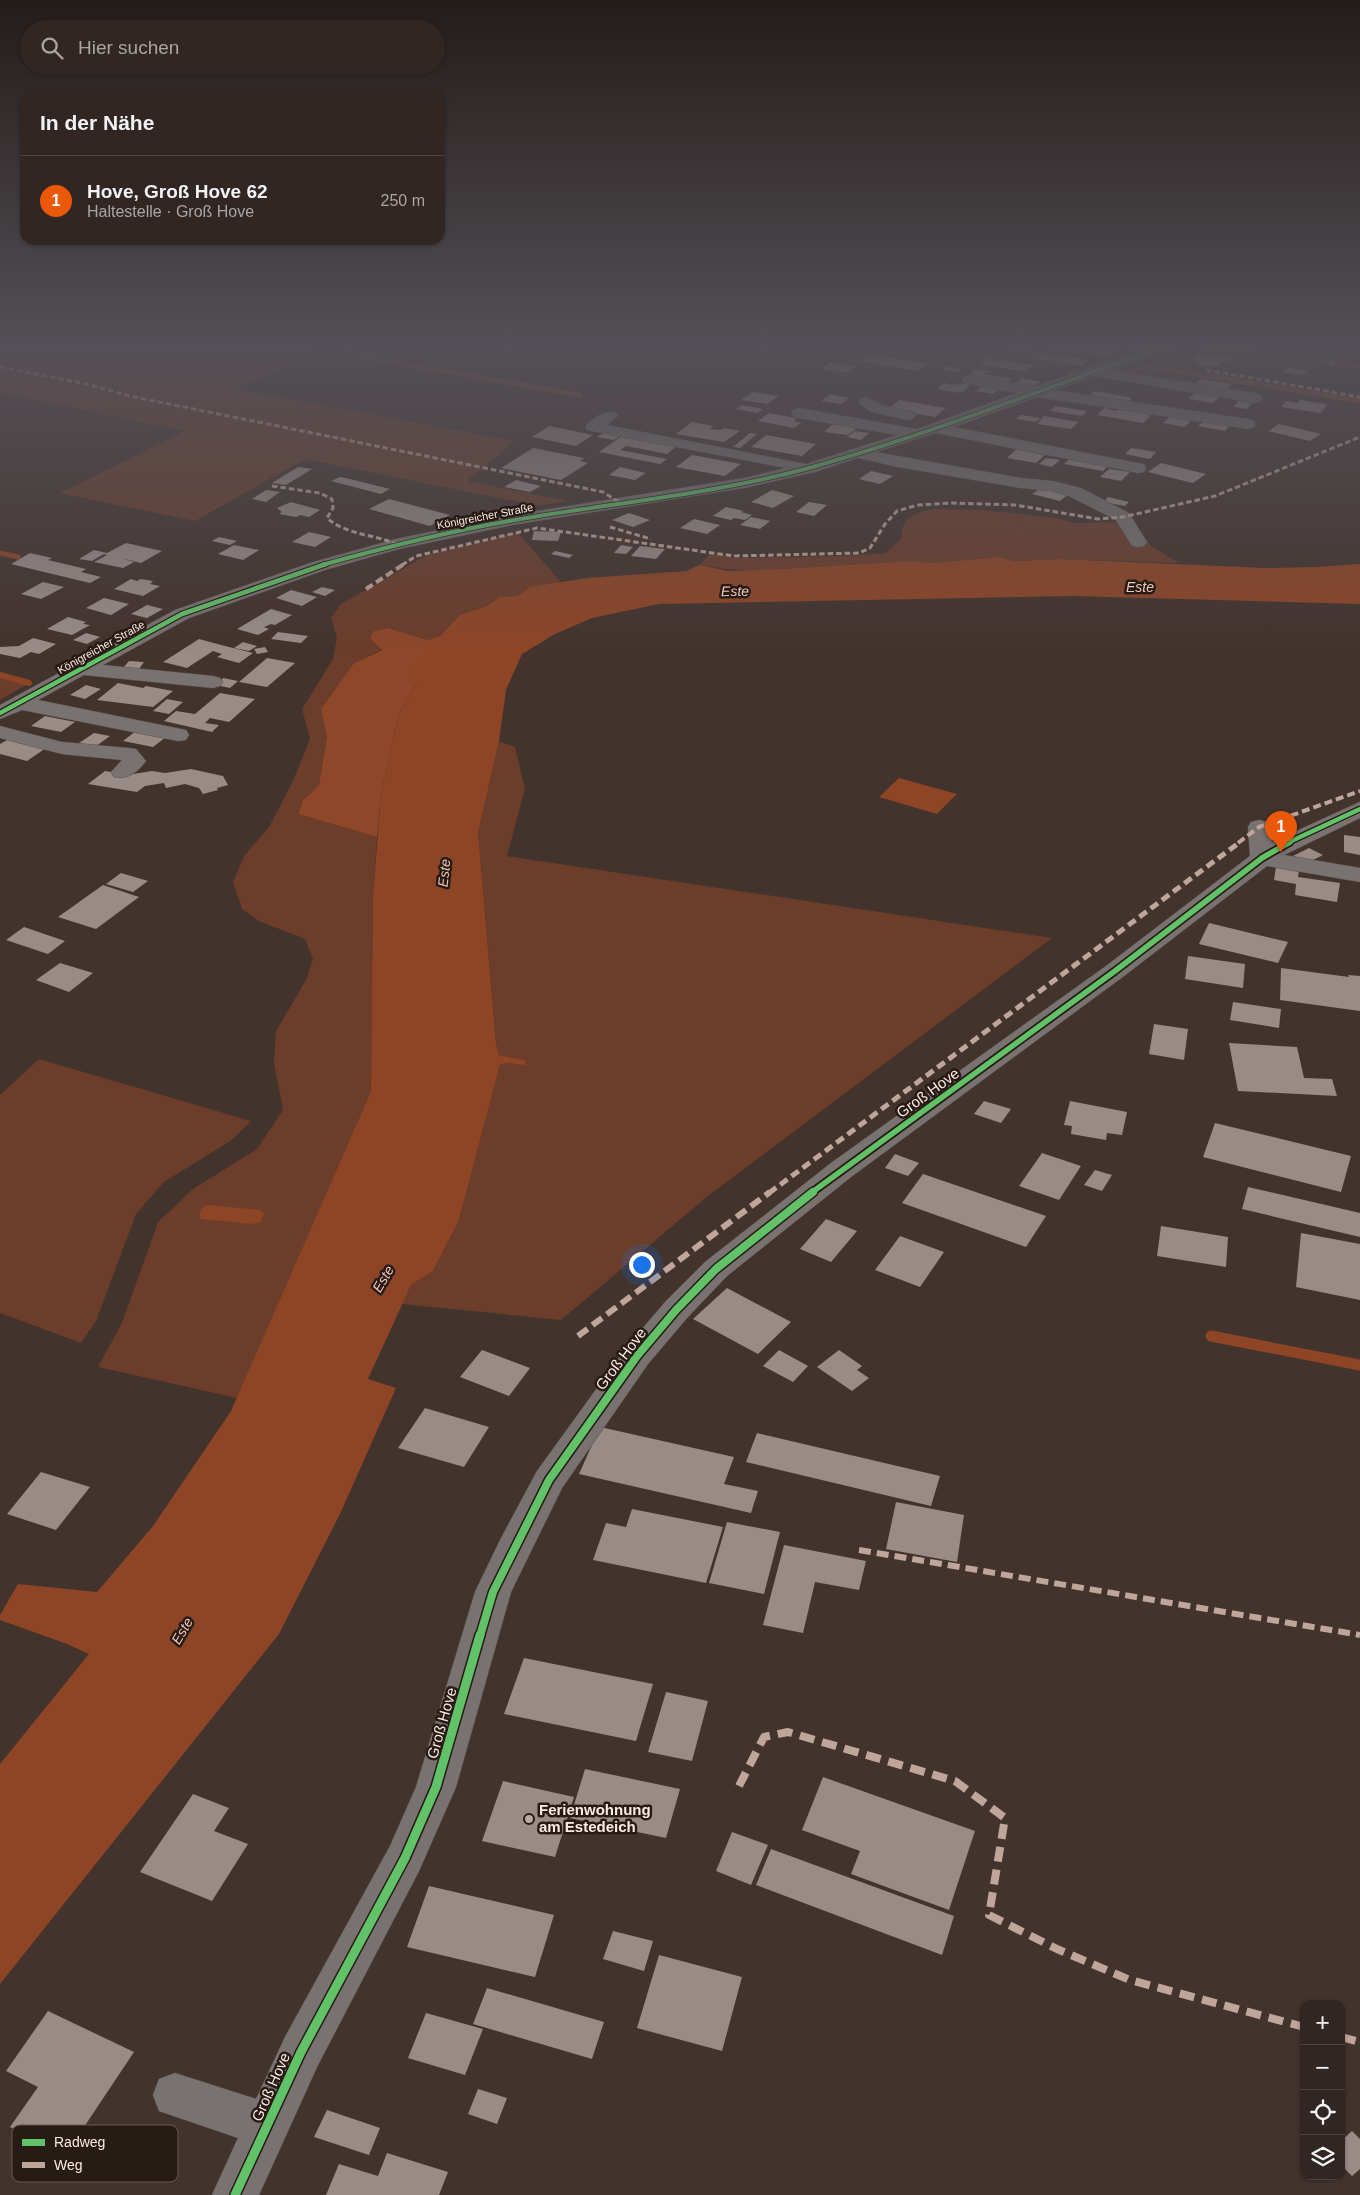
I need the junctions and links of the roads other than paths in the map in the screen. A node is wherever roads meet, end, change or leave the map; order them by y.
1 (697, 447) edge
2 (876, 447) edge
3 (1033, 447) edge
4 (859, 453) junction
5 (809, 468) junction
6 (1138, 468) dead end
7 (1138, 542) dead end
8 (81, 669) junction
9 (213, 682) dead end
10 (20, 702) junction
11 (0, 713) edge
12 (0, 732) edge
13 (178, 735) dead end
14 (122, 772) dead end
15 (1360, 809) edge
16 (1260, 842) junction
17 (1360, 875) edge
18 (175, 2095) dead end
19 (268, 2125) junction
20 (235, 2195) edge

1 - 5 street
2 - 4 street, Königreicher Straße
3 - 6 street
4 - 5 street, Königreicher Straße
4 - 7 street
5 - 8 street, Königreicher Straße
8 - 9 street
8 - 10 street, Königreicher Straße
10 - 11 street, Königreicher Straße
10 - 13 street
12 - 14 street
15 - 16 street, Groß Hove
16 - 17 street
16 - 19 street, Groß Hove
18 - 19 street
19 - 20 street, Groß Hove

